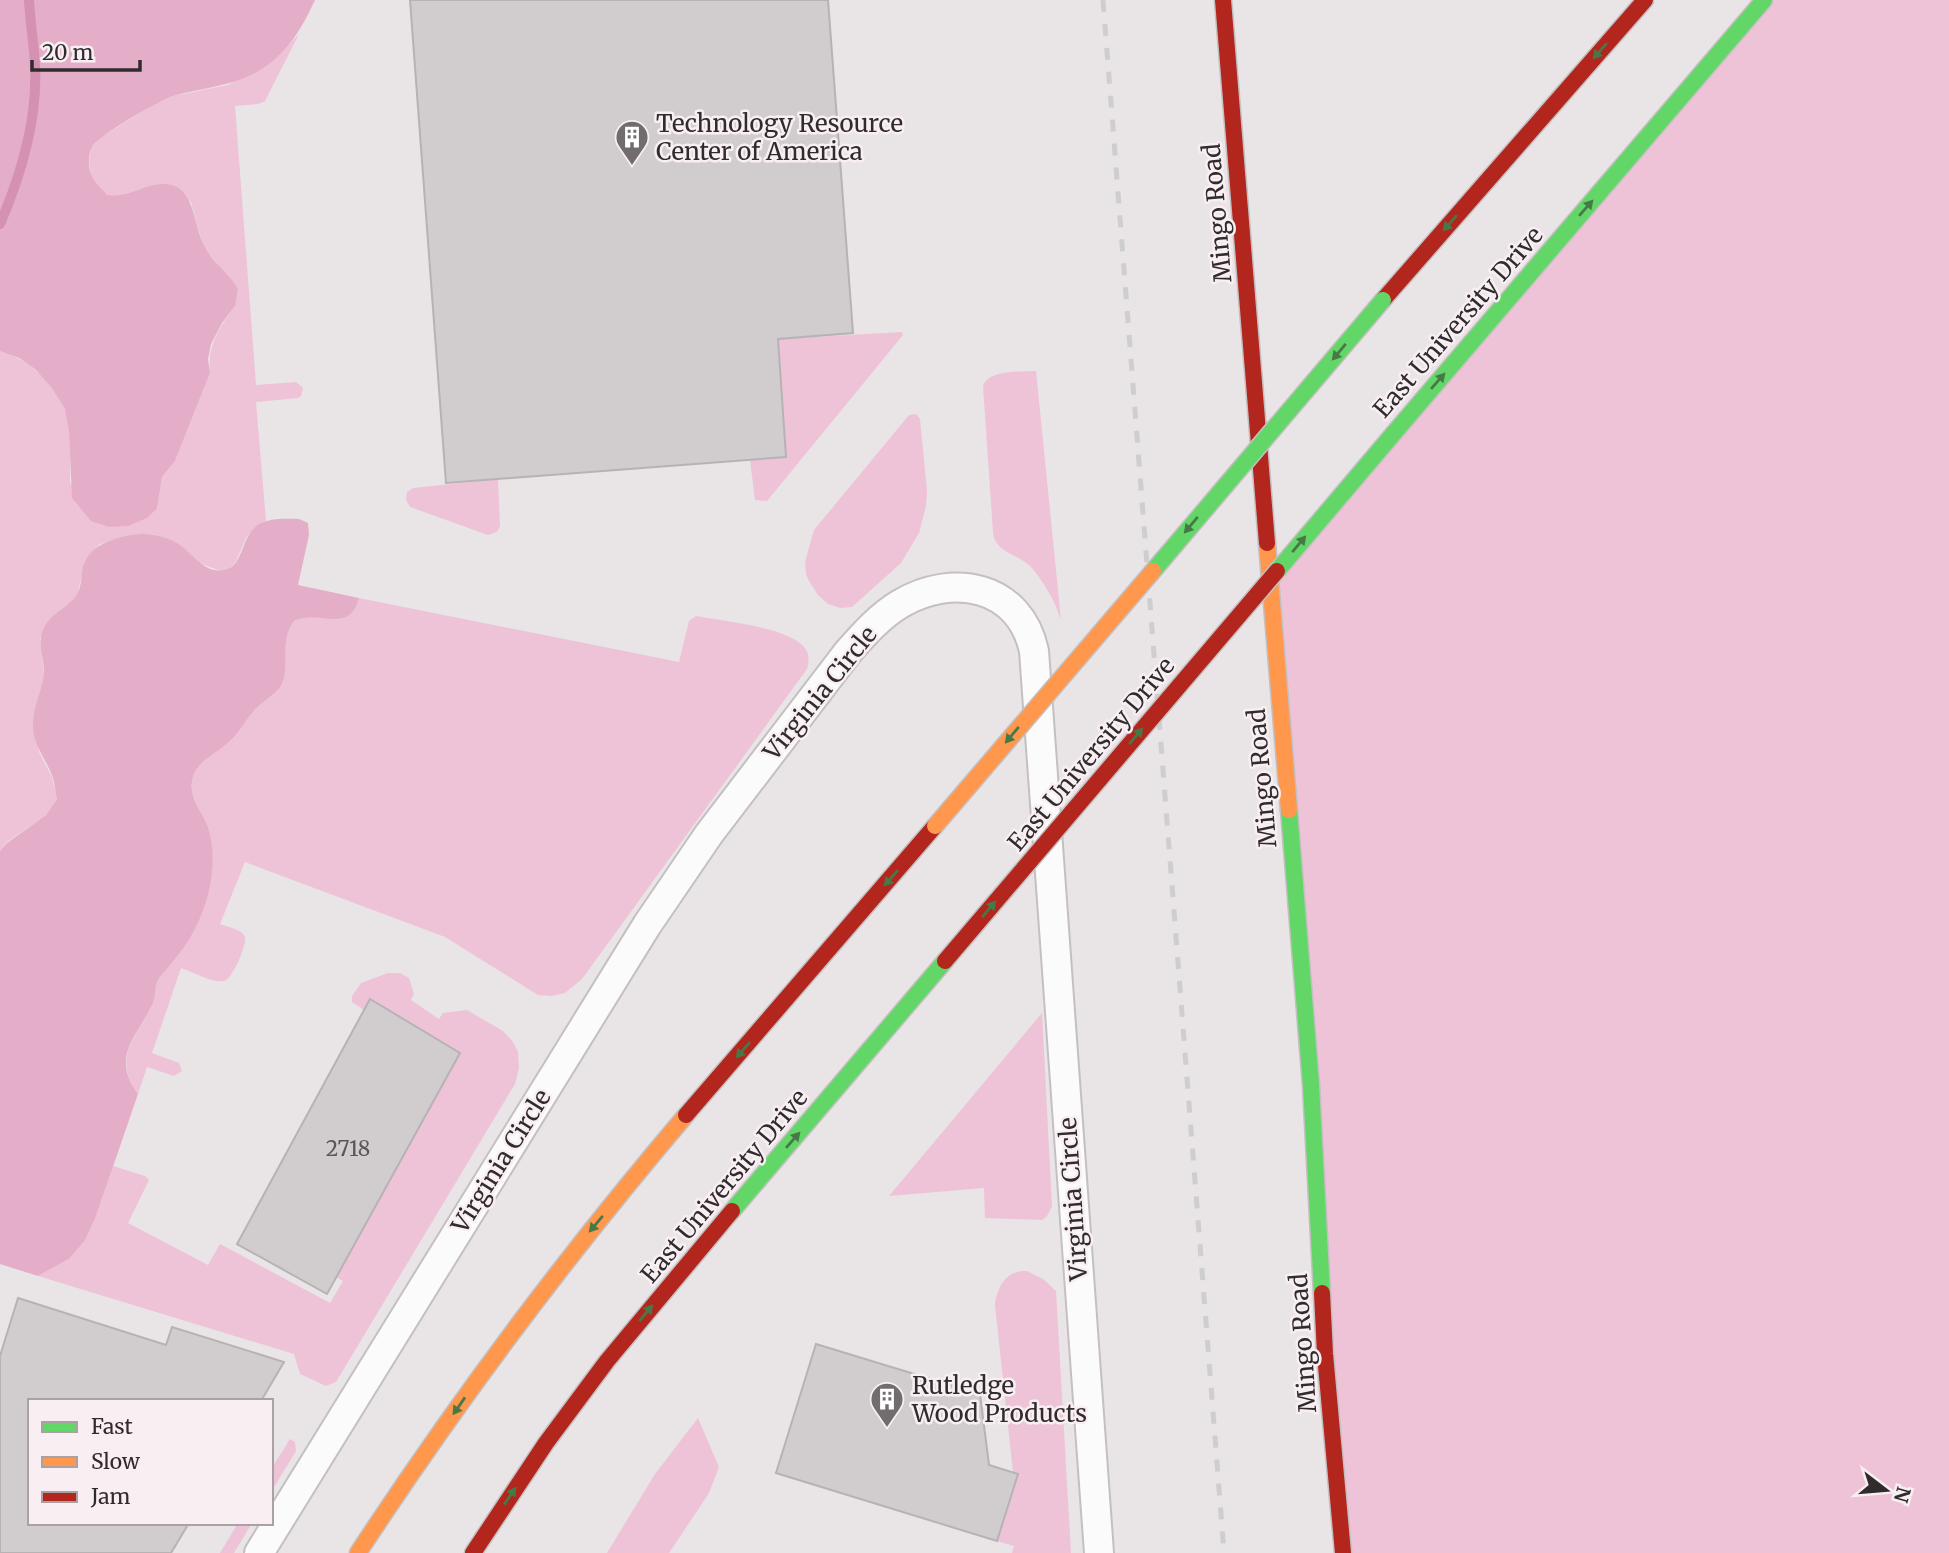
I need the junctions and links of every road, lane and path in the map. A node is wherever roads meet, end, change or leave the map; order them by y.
1 (1223, 0) edge
2 (1645, 0) edge
3 (1764, 0) edge
4 (260, 1553) edge
5 (358, 1553) edge
6 (473, 1553) edge
7 (1099, 1553) edge
8 (1343, 1553) edge

1 - 8 main road, Mingo Road
2 -> 5 main road, bridge
6 -> 3 main road, East University Drive, bridge
4 - 7 street, Virginia Circle

